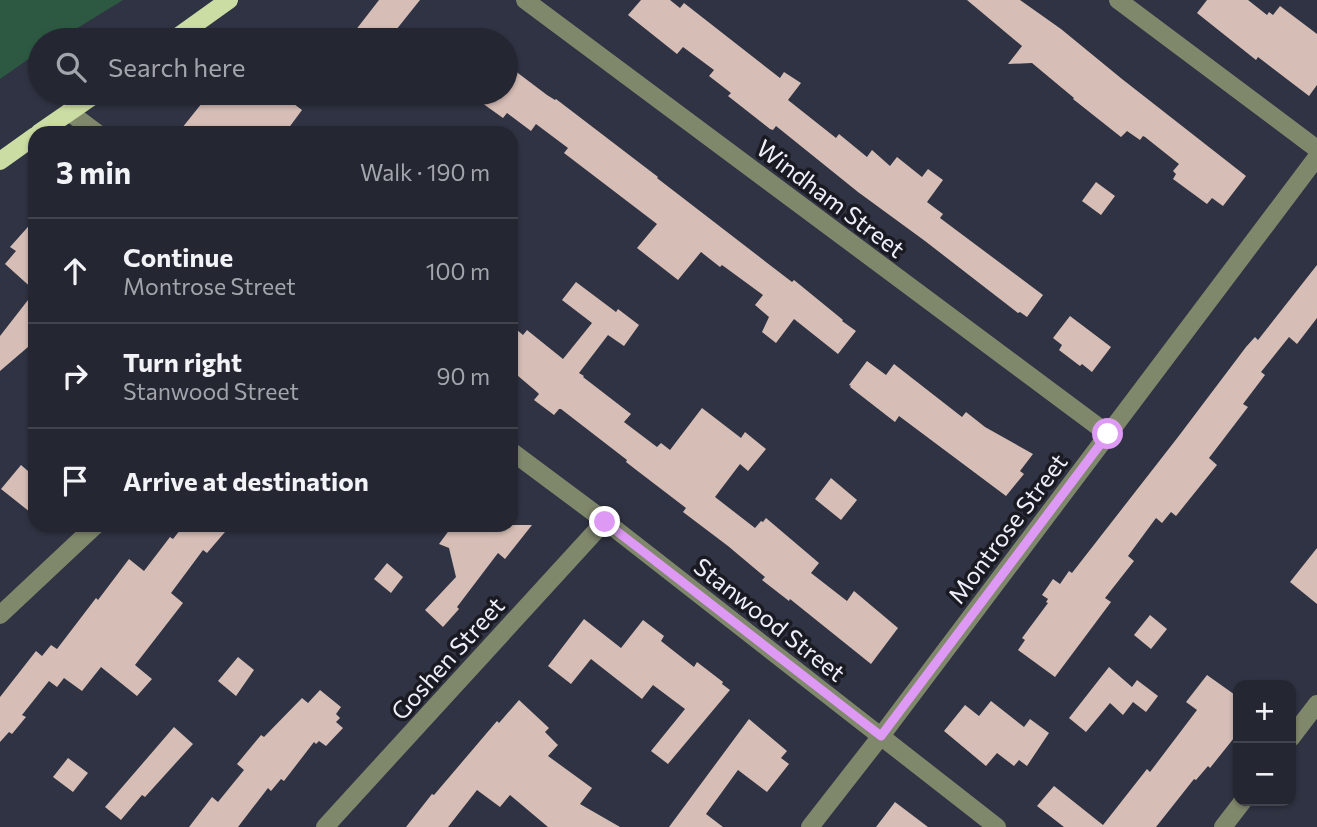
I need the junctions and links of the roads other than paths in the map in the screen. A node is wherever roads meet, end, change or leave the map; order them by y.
1 (229, 0) edge
2 (525, 0) edge
3 (1118, 0) edge
4 (190, 28) edge
5 (79, 105) edge
6 (69, 112) junction
7 (49, 126) edge
8 (88, 126) edge
9 (28, 140) edge
10 (1317, 149) edge
11 (1317, 156) edge
12 (0, 160) edge
13 (1108, 434) junction
14 (518, 455) edge
15 (605, 522) junction
16 (89, 532) edge
17 (0, 615) edge
18 (1317, 704) edge
19 (1296, 731) edge
20 (881, 736) junction
21 (1239, 806) edge
22 (325, 827) edge
23 (810, 827) edge
24 (997, 827) edge
25 (1223, 827) edge

1 - 4 main road
2 - 13 street, Windham Street
3 - 10 street
5 - 6 main road
6 - 7 main road
6 - 8 street
9 - 12 main road
11 - 13 street, Montrose Street
13 - 20 street, Montrose Street
14 - 15 street, Stanwood Street
15 - 20 street, Stanwood Street
15 - 22 street, Goshen Street
16 - 17 street
18 - 19 street
20 - 23 street, Montrose Street
20 - 24 street, Stanwood Street
21 - 25 street

